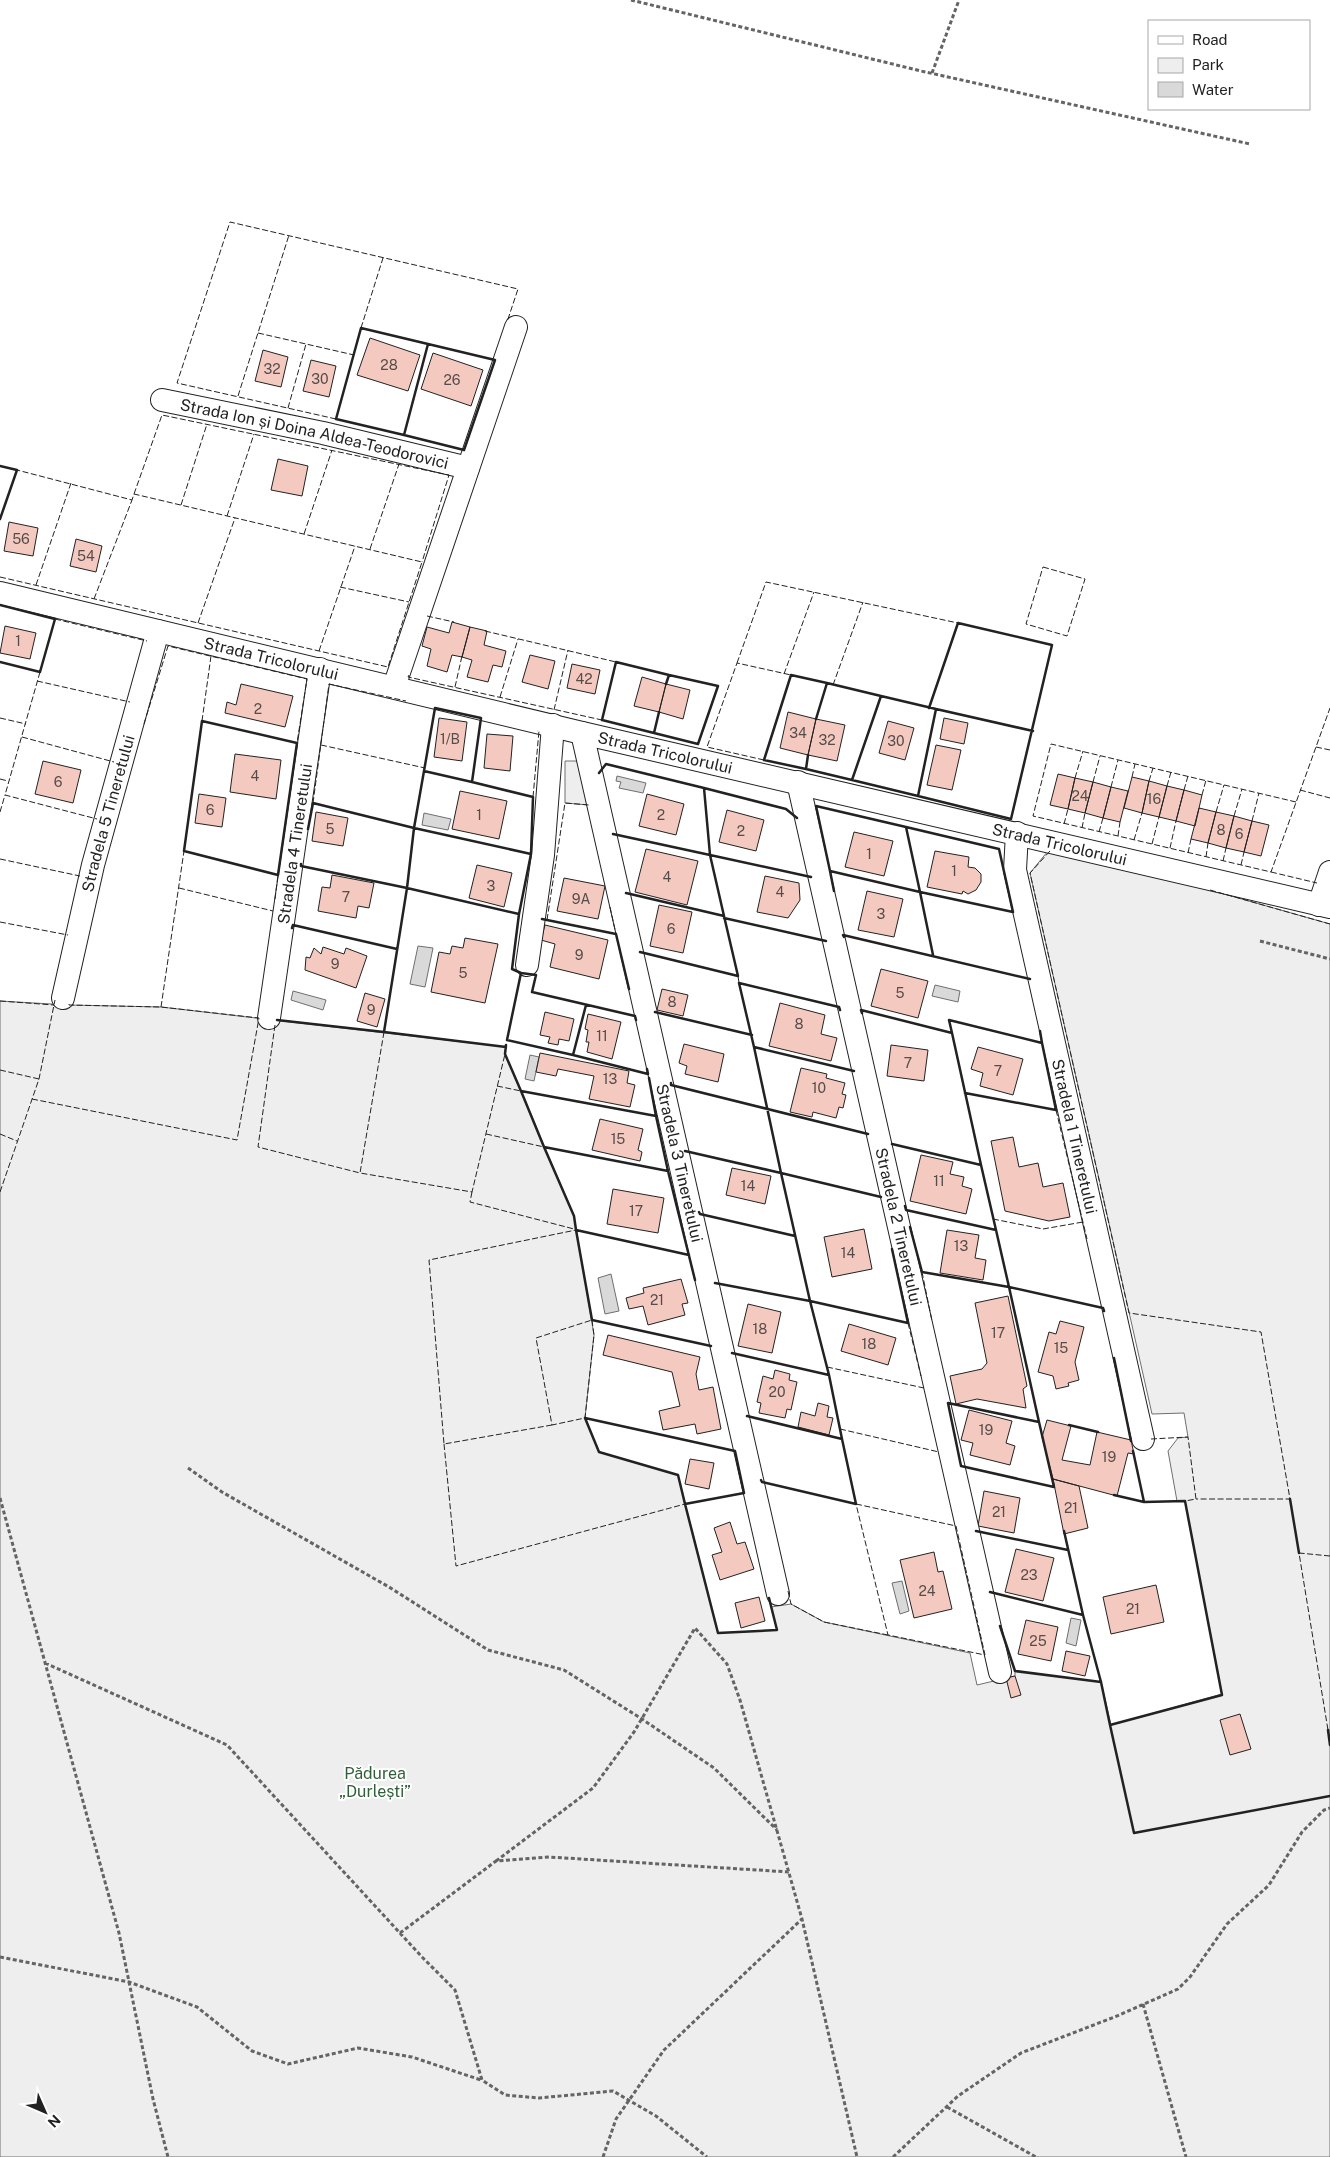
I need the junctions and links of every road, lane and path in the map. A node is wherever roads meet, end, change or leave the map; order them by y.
1 (631, 0) edge
2 (959, 0) edge
3 (932, 74) junction
4 (1250, 144) dead end
5 (516, 327) dead end
6 (162, 400) dead end
7 (468, 468) junction
8 (0, 594) edge
9 (158, 631) junction
10 (320, 669) junction
11 (394, 687) junction
12 (553, 725) junction
13 (582, 732) junction
14 (798, 782) junction
15 (1017, 833) junction
16 (1330, 872) edge
17 (1325, 906) edge
18 (1260, 941) dead end
19 (1330, 959) edge
20 (527, 965) dead end
21 (62, 998) dead end
22 (269, 1018) dead end
23 (1143, 1439) dead end
24 (188, 1468) dead end
25 (0, 1498) edge
26 (778, 1594) dead end
27 (45, 1663) junction
28 (1000, 1672) dead end
29 (642, 1719) junction
30 (1330, 1808) edge
31 (777, 1830) junction
32 (496, 1861) junction
33 (789, 1872) junction
34 (802, 1918) junction
35 (400, 1933) junction
36 (0, 1957) edge
37 (129, 1982) junction
38 (1143, 2004) junction
39 (482, 2080) junction
40 (629, 2100) junction
41 (947, 2107) junction
42 (168, 2157) edge
43 (603, 2157) edge
44 (707, 2157) edge
45 (857, 2157) edge
46 (894, 2157) edge
47 (1036, 2157) edge
48 (1186, 2157) edge

1 - 3 path
2 - 3 path
3 - 4 path
5 - 7 street
6 - 7 street, Strada Ion și Doina Aldea-Teodorovici
7 - 11 street
8 - 9 street, Strada Tricolorului
9 - 10 street, Strada Tricolorului
9 - 21 street, Stradela 5 Tineretului
10 - 11 street, Strada Tricolorului
10 - 22 street, Stradela 4 Tineretului
11 - 12 street, Strada Tricolorului
12 - 13 street, Strada Tricolorului
12 - 20 street
13 - 14 street, Strada Tricolorului
13 - 26 street, Stradela 3 Tineretului
14 - 15 street, Strada Tricolorului
14 - 28 street, Stradela 2 Tineretului
15 - 17 street, Strada Tricolorului
15 - 23 street, Stradela 1 Tineretului
16 - 17 street
18 - 19 path
24 - 29 path
25 - 27 path
27 - 35 path
27 - 37 path
29 - 31 path
29 - 31 path
29 - 32 path
30 - 38 path
31 - 33 path
32 - 33 path
32 - 35 path
33 - 34 path
34 - 40 path
34 - 45 path
35 - 39 path
36 - 37 path
37 - 39 path
37 - 42 path
38 - 41 path
38 - 48 path
39 - 40 path
40 - 43 path
40 - 44 path
41 - 46 path
41 - 47 path

